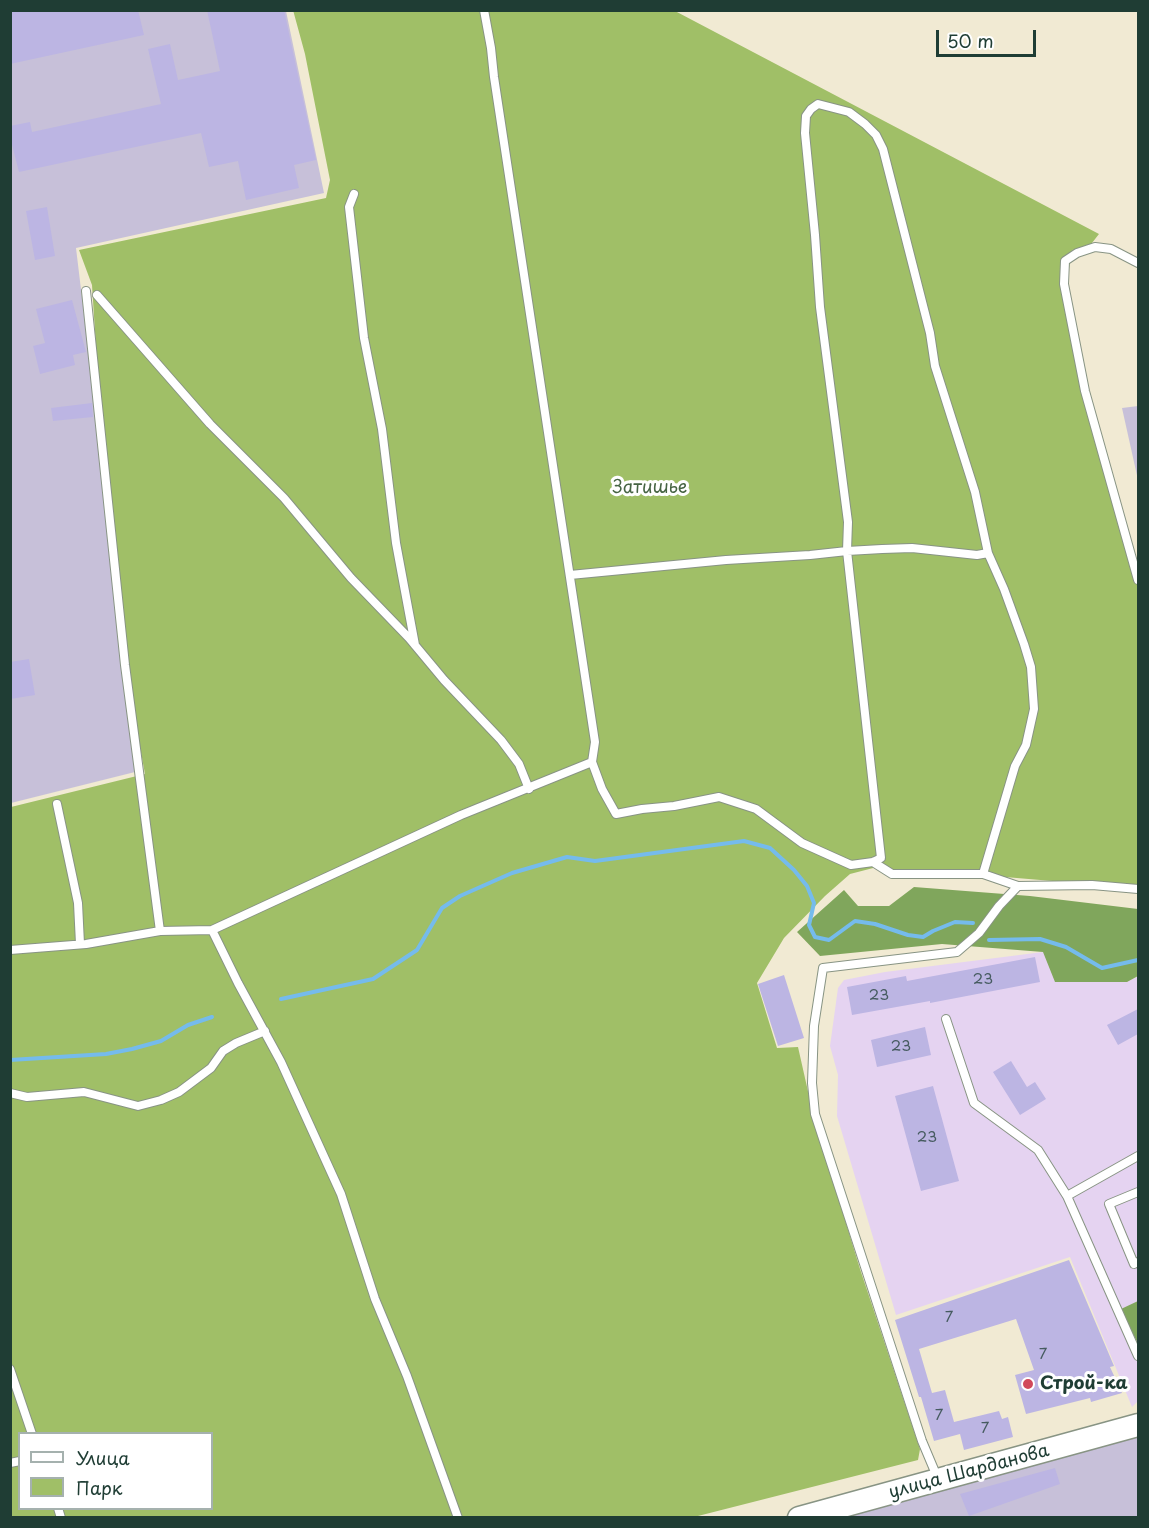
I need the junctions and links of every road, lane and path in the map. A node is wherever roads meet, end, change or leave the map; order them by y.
1 (484, 10) edge
2 (354, 194) dead end
3 (1138, 263) edge
4 (86, 291) dead end
5 (97, 295) dead end
6 (847, 551) junction
7 (988, 553) junction
8 (570, 575) junction
9 (1138, 580) edge
10 (415, 646) junction
11 (592, 762) junction
12 (529, 789) junction
13 (57, 804) dead end
14 (873, 862) junction
15 (983, 874) junction
16 (1018, 886) junction
17 (1138, 889) edge
18 (212, 930) junction
19 (160, 931) junction
20 (80, 944) junction
21 (10, 951) edge
22 (946, 1019) dead end
23 (265, 1031) junction
24 (10, 1093) edge
25 (1138, 1156) edge
26 (1138, 1191) edge
27 (1067, 1196) junction
28 (1138, 1262) edge
29 (1138, 1356) edge
30 (10, 1369) edge
31 (1138, 1425) edge
32 (31, 1432) edge
33 (938, 1480) junction
34 (458, 1518) edge
35 (799, 1518) edge

1 - 8 lane
2 - 10 lane
3 - 9 lane
4 - 19 lane
5 - 10 lane
6 - 7 lane
6 - 7 lane
6 - 8 lane
6 - 14 lane
7 - 15 lane
8 - 11 lane
10 - 12 lane
11 - 12 lane
11 - 14 lane
12 - 18 lane
13 - 20 lane
14 - 15 lane
15 - 16 lane
16 - 17 lane
16 - 33 lane
18 - 19 lane
18 - 23 lane
19 - 20 lane
20 - 21 lane
22 - 27 lane
23 - 24 lane
23 - 34 lane
25 - 27 lane
26 - 28 lane
27 - 29 lane
30 - 32 lane
31 - 33 main road, улица Шарданова
33 - 35 main road, улица Шарданова

